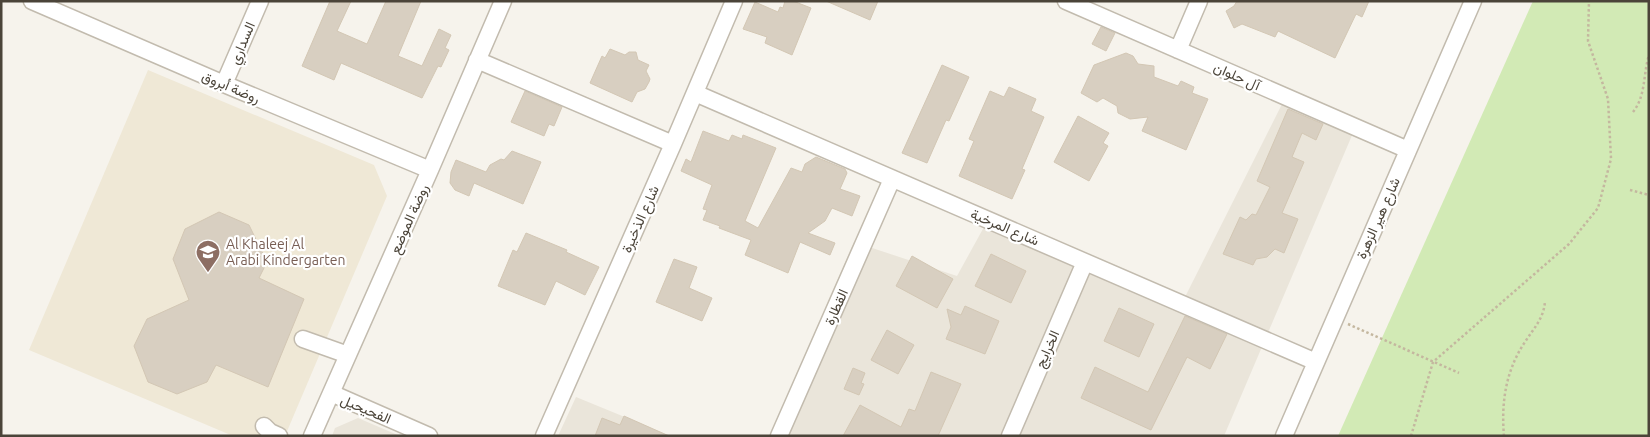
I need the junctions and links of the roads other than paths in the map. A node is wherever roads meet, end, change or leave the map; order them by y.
1 (32, 1) edge
2 (260, 1) edge
3 (502, 1) edge
4 (734, 1) edge
5 (1066, 1) edge
6 (1199, 1) edge
7 (1473, 1) edge
8 (1178, 50) junction
9 (477, 60) junction
10 (224, 84) junction
11 (695, 93) junction
12 (673, 144) junction
13 (1408, 150) junction
14 (430, 170) junction
15 (892, 179) junction
16 (1085, 262) junction
17 (303, 339) dead end
18 (348, 356) junction
19 (1316, 362) junction
20 (331, 393) junction
21 (264, 426) dead end
22 (279, 436) edge
23 (312, 436) edge
24 (429, 436) edge
25 (544, 436) edge
26 (779, 436) edge
27 (1010, 436) edge
28 (1284, 436) edge

1 - 10 street, روضة أبروق
2 - 10 street, السداري
3 - 9 street, روضة الموضع
4 - 11 street, شارع الذخيرة
5 - 8 street, آل حلوان
6 - 8 street
7 - 13 street, شارع هير الزهرة
8 - 13 street, آل حلوان
9 - 12 street
9 - 14 street, روضة الموضع
10 - 14 street, روضة أبروق
11 - 12 street, شارع الذخيرة
11 - 15 street, شارع المرخية
12 - 25 street, شارع الذخيرة
13 - 19 street, شارع هير الزهرة
14 - 18 street, روضة الموضع
15 - 16 street, شارع المرخية
15 - 26 street, القطارة
16 - 19 street, شارع المرخية
16 - 27 street, الخرايج
17 - 18 street
18 - 20 street, روضة الموضع
19 - 28 street, شارع هير الزهرة
20 - 23 street, روضة الموضع
20 - 24 street, الفحيحيل
21 - 22 street

